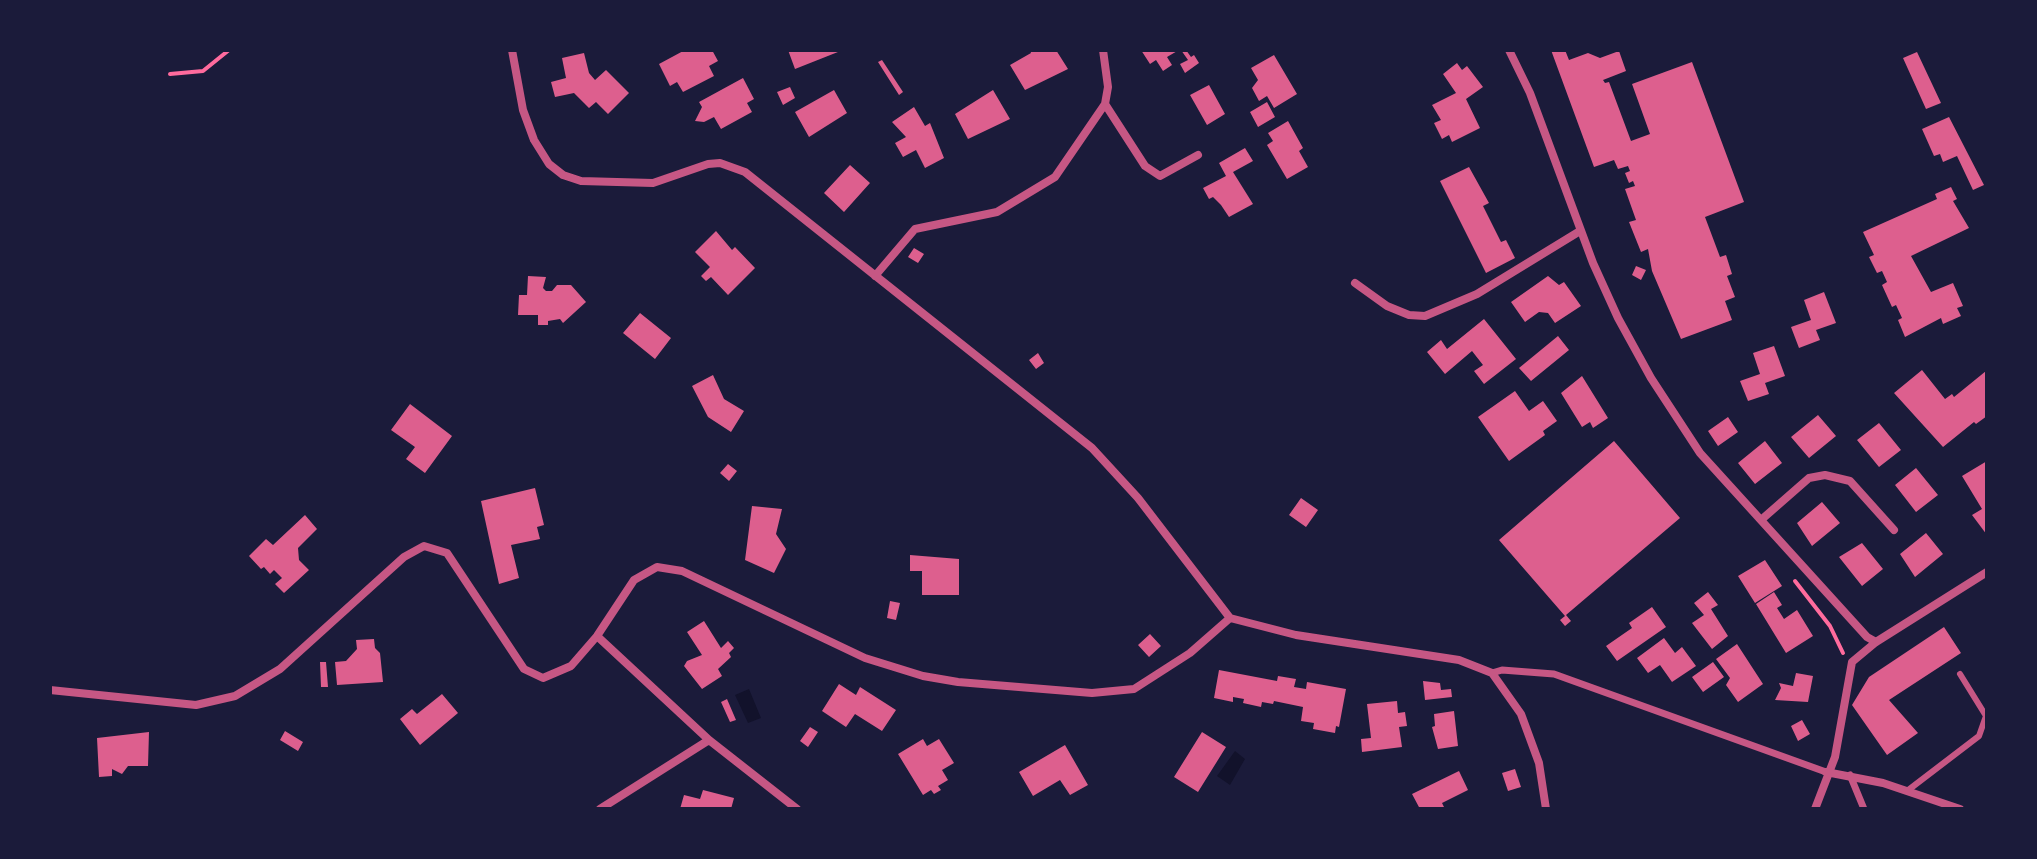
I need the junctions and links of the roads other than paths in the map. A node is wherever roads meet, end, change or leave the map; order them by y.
1 (512, 50) edge
2 (1103, 50) edge
3 (1509, 50) edge
4 (1105, 104) junction
5 (1198, 155) dead end
6 (1580, 231) junction
7 (875, 276) junction
8 (1355, 283) dead end
9 (1761, 520) junction
10 (1894, 530) dead end
11 (1987, 572) edge
12 (1230, 618) junction
13 (597, 636) junction
14 (1876, 642) junction
15 (1492, 673) junction
16 (1960, 674) dead end
17 (50, 690) edge
18 (709, 740) junction
19 (1826, 772) junction
20 (1850, 775) junction
21 (1907, 791) junction
22 (600, 809) edge
23 (797, 809) edge
24 (1546, 809) edge
25 (1815, 809) edge
26 (1864, 809) edge
27 (1960, 809) edge

1 - 7 street
2 - 4 street
3 - 6 street
4 - 5 street
4 - 7 street
6 - 8 street
6 - 9 street
7 - 12 street
9 - 10 street
9 - 14 street
11 - 14 street
12 - 13 street
12 - 15 street
13 - 17 street
13 - 18 street
14 - 19 street
15 - 19 street
15 - 24 street
16 - 21 lane
18 - 22 street
18 - 23 street
19 - 20 street
19 - 25 street
20 - 21 street
20 - 26 street
21 - 27 street

